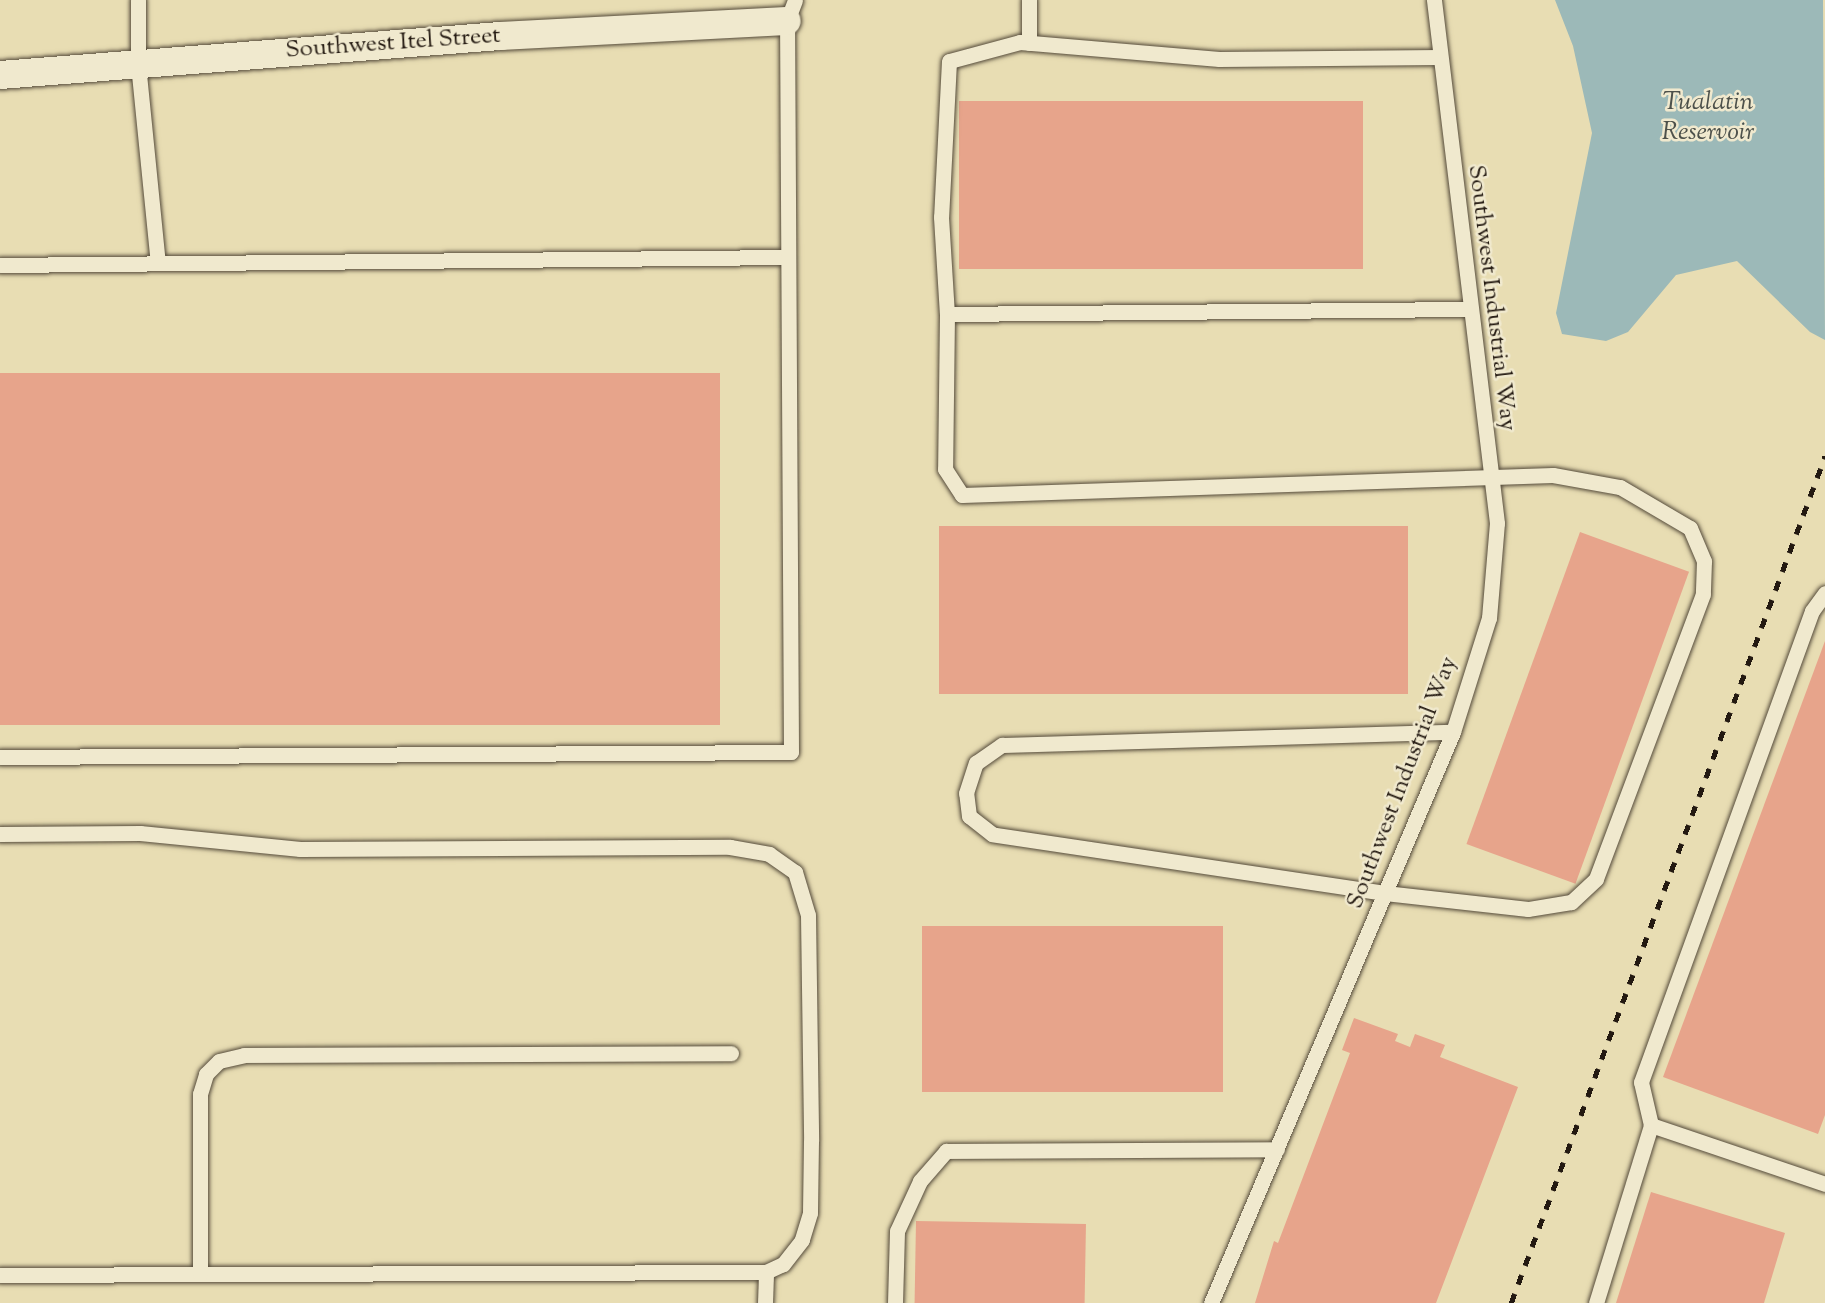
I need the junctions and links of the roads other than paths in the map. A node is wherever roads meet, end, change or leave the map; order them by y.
1 (138, 0) edge
2 (1029, 0) edge
3 (1434, 0) edge
4 (791, 10) edge
5 (1029, 43) junction
6 (1440, 57) junction
7 (138, 64) junction
8 (0, 75) edge
9 (788, 257) junction
10 (158, 264) junction
11 (0, 265) edge
12 (1469, 309) junction
13 (947, 314) junction
14 (1491, 478) junction
15 (1825, 593) edge
16 (1453, 732) junction
17 (0, 757) edge
18 (0, 834) edge
19 (1385, 893) junction
20 (731, 1053) dead end
21 (1651, 1125) junction
22 (1277, 1149) junction
23 (1825, 1184) edge
24 (766, 1272) junction
25 (200, 1274) junction
26 (0, 1275) edge
27 (765, 1303) edge
28 (895, 1303) edge
29 (1211, 1303) edge
30 (1596, 1303) edge

1 - 7 lane
2 - 5 lane
3 - 6 lane, Southwest Industrial Way
4 - 7 street, Southwest Itel Street
4 - 9 lane
5 - 6 lane
5 - 13 lane
6 - 12 lane, Southwest Industrial Way
7 - 8 street, Southwest Itel Street
7 - 10 lane
9 - 10 lane
9 - 17 lane
10 - 11 lane
12 - 13 lane
12 - 14 lane, Southwest Industrial Way
13 - 14 lane
14 - 16 lane, Southwest Industrial Way
14 - 19 lane
15 - 21 lane
16 - 19 lane, Southwest Industrial Way
16 - 19 lane
18 - 24 lane
19 - 22 lane, Southwest Industrial Way
20 - 25 lane
21 - 23 lane
21 - 30 lane
22 - 28 lane
22 - 29 lane, Southwest Industrial Way
24 - 25 lane
24 - 27 lane
25 - 26 lane

